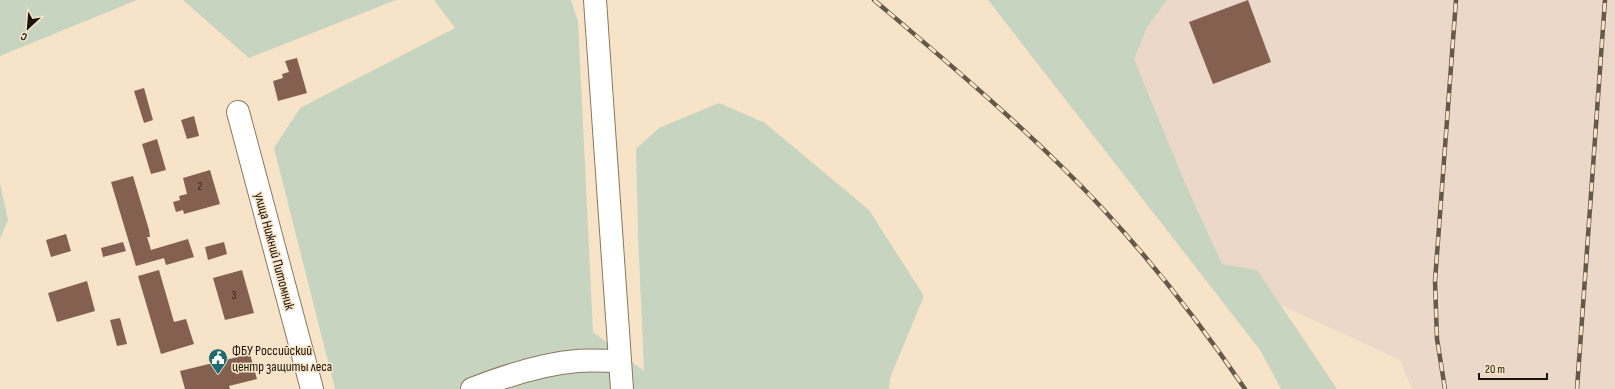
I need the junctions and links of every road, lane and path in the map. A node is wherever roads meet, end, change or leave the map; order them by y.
1 (595, 0) edge
2 (238, 112) dead end
3 (620, 361) junction
4 (312, 389) edge
5 (472, 389) edge
6 (622, 389) edge

1 - 3 street
2 - 4 street, улица Нижний Питомник
3 - 5 street
3 - 6 street

